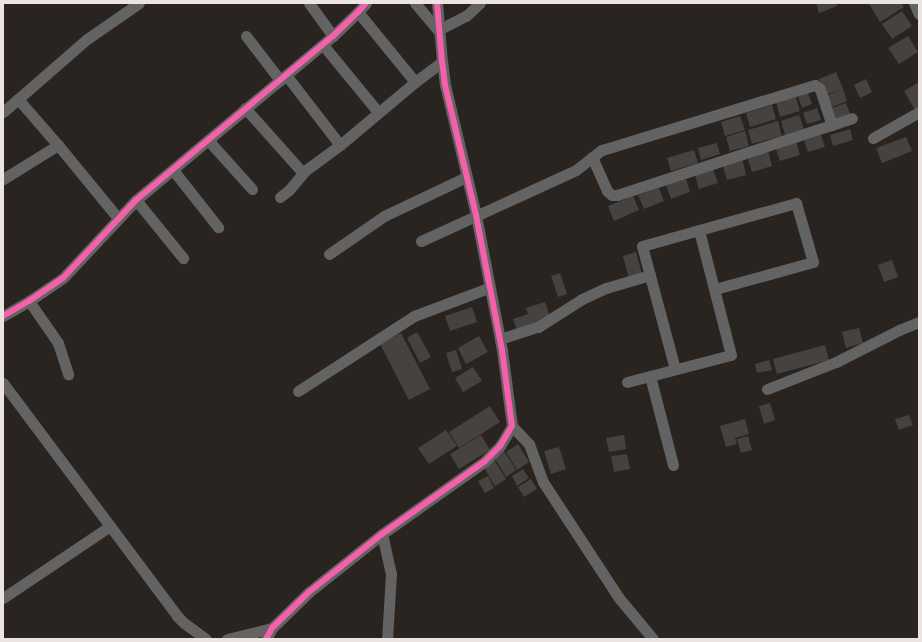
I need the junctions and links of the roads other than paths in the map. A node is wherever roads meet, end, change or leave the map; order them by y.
1 (139, 3) edge
2 (309, 3) edge
3 (366, 3) edge
4 (415, 3) edge
5 (437, 3) edge
6 (480, 3) edge
7 (914, 3) edge
8 (358, 12) junction
9 (919, 14) edge
10 (438, 30) junction
11 (246, 36) dead end
12 (333, 36) junction
13 (323, 45) junction
14 (442, 62) junction
15 (283, 78) junction
16 (415, 82) junction
17 (18, 99) junction
18 (245, 108) junction
19 (3, 112) edge
20 (378, 112) junction
21 (919, 112) edge
22 (852, 118) dead end
23 (832, 125) junction
24 (873, 138) dead end
25 (208, 140) junction
26 (58, 145) junction
27 (340, 145) junction
28 (592, 157) junction
29 (173, 170) junction
30 (303, 173) junction
31 (466, 177) junction
32 (3, 179) edge
33 (252, 189) dead end
34 (280, 197) dead end
35 (136, 200) junction
36 (476, 215) junction
37 (118, 218) junction
38 (218, 227) dead end
39 (699, 230) junction
40 (421, 241) dead end
41 (329, 254) dead end
42 (183, 258) dead end
43 (650, 275) junction
44 (488, 288) junction
45 (715, 289) junction
46 (29, 301) junction
47 (3, 316) edge
48 (919, 322) edge
49 (500, 339) junction
50 (675, 370) junction
51 (68, 374) dead end
52 (650, 376) junction
53 (627, 382) dead end
54 (3, 383) edge
55 (767, 389) dead end
56 (298, 391) dead end
57 (512, 426) junction
58 (673, 465) dead end
59 (110, 526) junction
60 (382, 534) junction
61 (3, 598) edge
62 (272, 628) junction
63 (206, 639) edge
64 (228, 639) edge
65 (266, 639) edge
66 (388, 639) edge
67 (653, 639) edge

1 - 17 street
2 - 12 street
3 - 8 street
4 - 10 street
5 - 10 street
6 - 10 street
7 - 9 street
8 - 12 street
8 - 16 street
10 - 14 street
11 - 15 street
12 - 13 street
13 - 15 street
13 - 20 street
14 - 16 street
14 - 31 street
15 - 18 street
15 - 27 street
16 - 20 street
17 - 19 street
17 - 26 street
18 - 25 street
18 - 30 street
20 - 27 street
21 - 24 street
22 - 23 street
23 - 28 street
23 - 28 street
25 - 29 street
25 - 33 street
26 - 32 street
26 - 37 street
27 - 30 street
28 - 36 street
29 - 35 street
29 - 38 street
30 - 34 street
31 - 36 street
31 - 41 street
35 - 37 street
35 - 42 street
36 - 40 street
36 - 44 street
37 - 46 street
39 - 43 street
39 - 45 street
39 - 45 street
43 - 49 street
43 - 50 street
44 - 49 street
44 - 56 street
45 - 50 street
46 - 47 street
46 - 51 street
48 - 55 street
49 - 57 street
50 - 52 street
52 - 53 street
52 - 58 street
54 - 59 street
57 - 60 street
57 - 67 street
59 - 61 street
59 - 63 street
60 - 62 street
60 - 66 street
62 - 64 street
62 - 65 street

